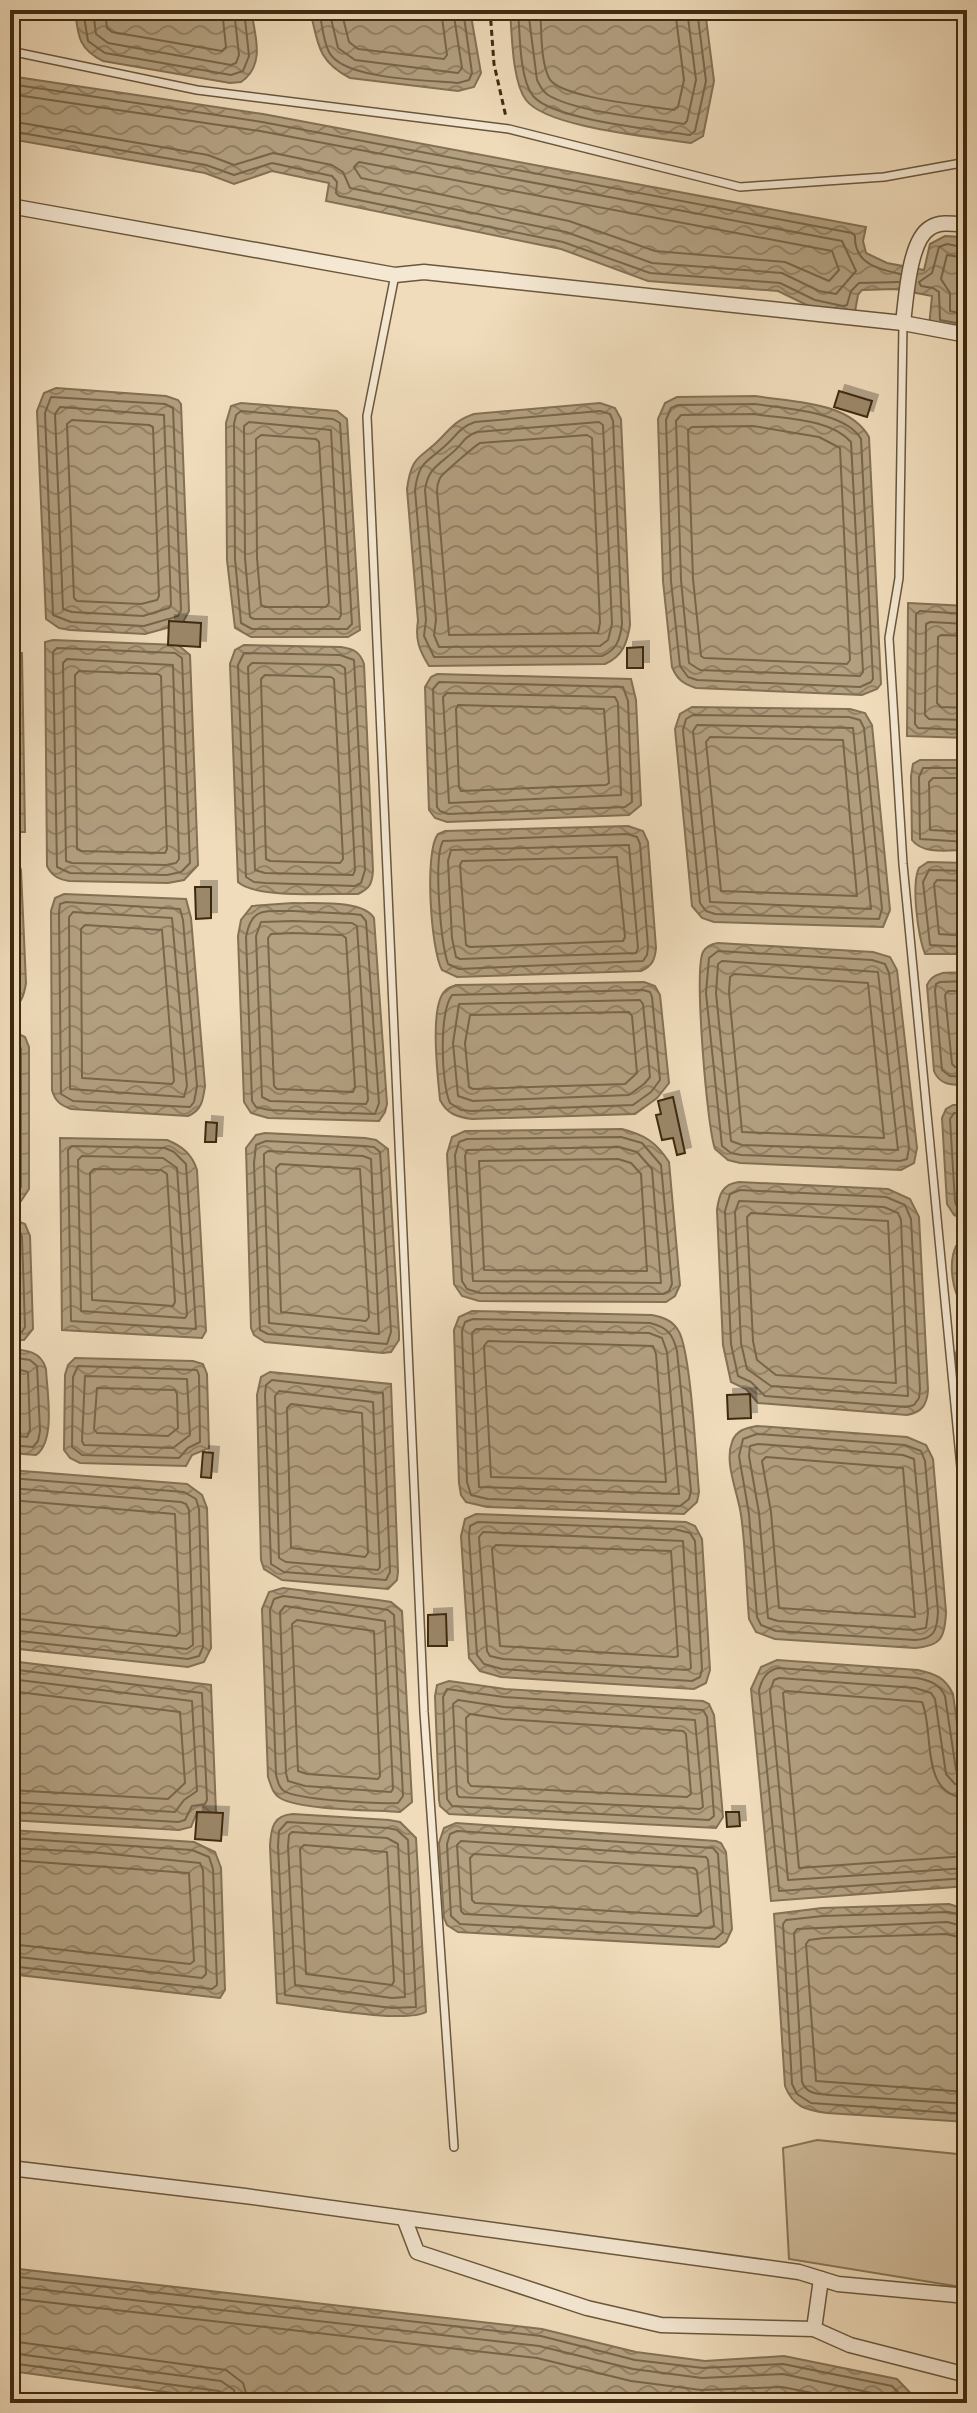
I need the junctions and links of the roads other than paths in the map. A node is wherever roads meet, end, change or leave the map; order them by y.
1 (10, 51) edge
2 (967, 162) edge
3 (10, 206) edge
4 (967, 225) edge
5 (395, 275) junction
6 (906, 302) joint
7 (903, 323) junction
8 (967, 335) edge
9 (967, 1530) edge
10 (454, 2147) dead end
11 (10, 2168) edge
12 (404, 2218) junction
13 (821, 2279) junction
14 (966, 2298) edge
15 (814, 2329) junction
16 (967, 2375) edge

1 - 2 lane
3 - 5 street
4 - 6 street
5 - 7 street
5 - 10 lane
6 - 7 lane
7 - 8 street
7 - 9 lane
11 - 12 street
12 - 13 street
12 - 15 street
13 - 14 street
13 - 15 street
15 - 16 street

